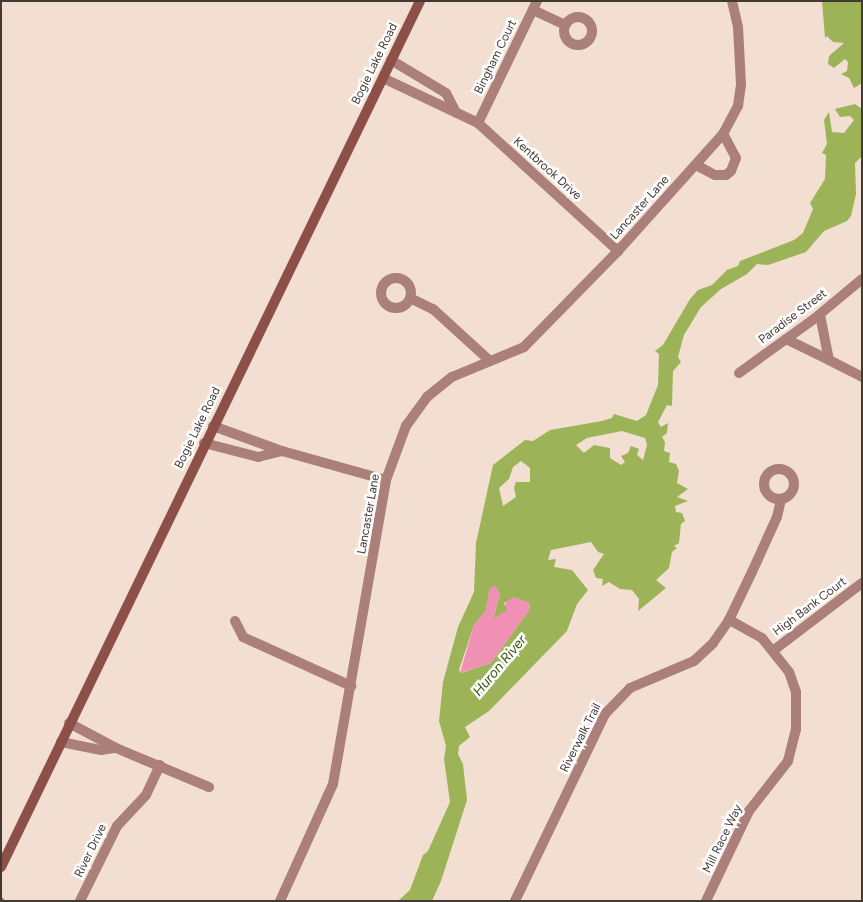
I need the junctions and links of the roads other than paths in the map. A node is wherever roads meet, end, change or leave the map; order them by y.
1 (420, 1) edge
2 (732, 1) edge
3 (535, 6) edge
4 (565, 25) dead end
5 (391, 60) junction
6 (382, 78) junction
7 (456, 112) junction
8 (478, 123) junction
9 (723, 134) junction
10 (696, 165) junction
11 (618, 251) junction
12 (862, 279) edge
13 (410, 298) dead end
14 (820, 315) junction
15 (786, 339) junction
16 (490, 360) junction
17 (829, 360) junction
18 (739, 373) dead end
19 (862, 378) edge
20 (213, 426) junction
21 (204, 443) junction
22 (282, 451) junction
23 (386, 480) junction
24 (781, 499) dead end
25 (862, 583) edge
26 (729, 620) junction
27 (235, 622) dead end
28 (774, 650) junction
29 (352, 686) junction
30 (70, 723) junction
31 (60, 742) junction
32 (116, 748) junction
33 (160, 765) junction
34 (209, 787) dead end
35 (1, 867) edge
36 (80, 901) edge
37 (280, 901) edge
38 (515, 901) edge
39 (706, 901) edge

1 - 5 main road, Bogie Lake Road
2 - 9 street, Lancaster Lane
3 - 4 street
3 - 8 street, Bingham Court
5 - 6 main road, Bogie Lake Road
5 - 7 street
6 - 7 street, Kentbrook Drive
6 - 20 main road, Bogie Lake Road
7 - 8 street, Kentbrook Drive
8 - 11 street, Kentbrook Drive
9 - 10 street, Lancaster Lane
9 - 10 street
10 - 11 street, Lancaster Lane
11 - 16 street, Lancaster Lane
12 - 14 street, Paradise Street
13 - 16 street
14 - 15 street, Paradise Street
14 - 17 street
15 - 17 street
15 - 18 street, Paradise Street
16 - 23 street, Lancaster Lane
17 - 19 street
20 - 21 main road, Bogie Lake Road
20 - 22 street
21 - 22 street
21 - 30 main road, Bogie Lake Road
22 - 23 street
23 - 29 street, Lancaster Lane
24 - 26 street, Riverwalk Trail
25 - 28 street, High Bank Court
26 - 28 street, Mill Race Way
26 - 38 street, Riverwalk Trail
27 - 29 street
28 - 39 street, Mill Race Way
29 - 37 street, Lancaster Lane
30 - 31 main road, Bogie Lake Road
30 - 32 street
31 - 32 street
31 - 35 main road, Bogie Lake Road
32 - 33 street
33 - 34 street
33 - 36 street, River Drive

